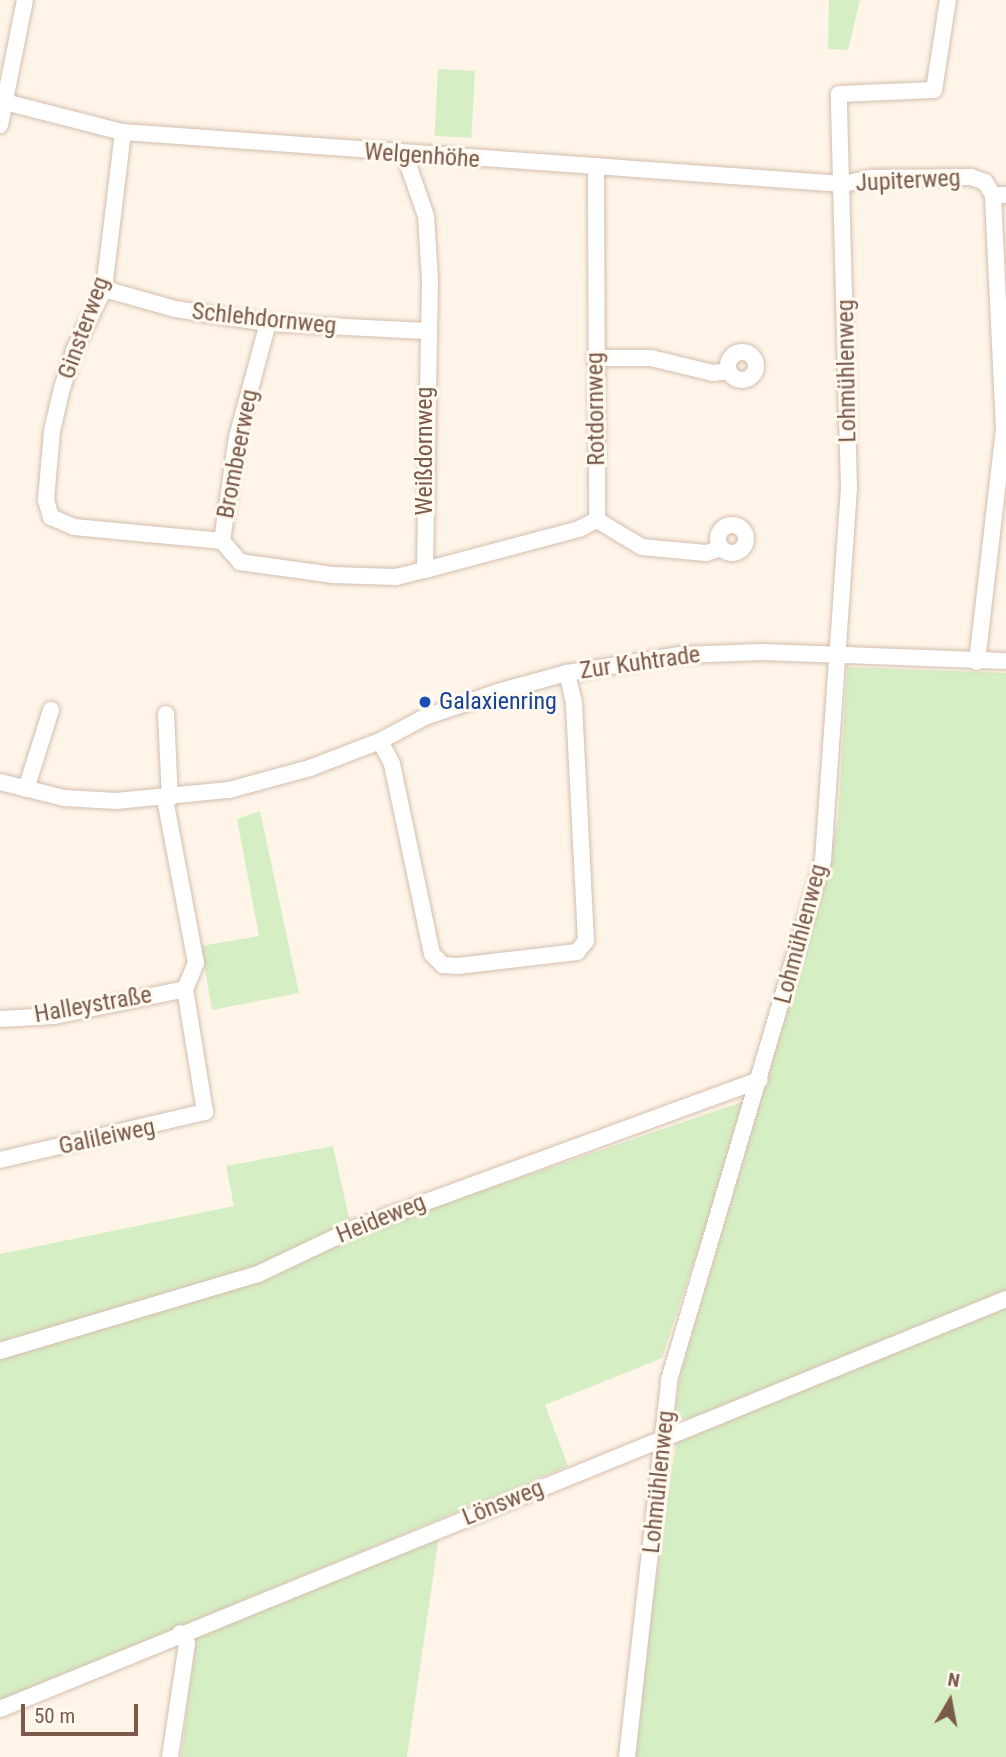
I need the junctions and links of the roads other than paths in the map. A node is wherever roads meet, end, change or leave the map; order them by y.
1 (25, 0) edge
2 (948, 0) edge
3 (5, 102) junction
4 (0, 125) edge
5 (124, 132) junction
6 (405, 156) junction
7 (596, 166) junction
8 (843, 184) junction
9 (999, 195) edge
10 (104, 289) junction
11 (268, 323) junction
12 (426, 331) junction
13 (595, 358) junction
14 (729, 371) dead end
15 (597, 520) junction
16 (222, 541) junction
17 (721, 548) dead end
18 (425, 570) junction
19 (834, 656) junction
20 (1006, 661) edge
21 (977, 662) junction
22 (567, 673) junction
23 (51, 710) dead end
24 (166, 714) dead end
25 (380, 741) junction
26 (0, 782) edge
27 (26, 789) junction
28 (167, 798) junction
29 (185, 989) junction
30 (0, 1020) edge
31 (760, 1080) junction
32 (0, 1160) edge
33 (1006, 1299) edge
34 (0, 1351) edge
35 (666, 1436) junction
36 (180, 1633) junction
37 (0, 1709) edge
38 (170, 1757) edge
39 (627, 1757) edge

1 - 3 street
2 - 8 street, Lohmühlenweg
3 - 4 street
3 - 5 street, Welgenhöhe
5 - 6 street, Welgenhöhe
5 - 10 street, Ginsterweg
6 - 7 street, Welgenhöhe
6 - 12 street, Weißdornweg
7 - 8 street, Welgenhöhe
7 - 13 street, Rotdornweg
8 - 9 street, Jupiterweg
8 - 19 street, Lohmühlenweg
9 - 21 street
10 - 11 street, Schlehdornweg
10 - 16 street, Ginsterweg
11 - 12 street, Schlehdornweg
11 - 16 street, Brombeerweg
12 - 18 street, Weißdornweg
13 - 14 street
13 - 15 street, Rotdornweg
15 - 17 street
15 - 18 street
16 - 18 street, Brombeerweg
19 - 21 street, Zur Kuhtrade
19 - 22 street, Zur Kuhtrade
19 - 31 street, Lohmühlenweg
20 - 21 street, Zur Kuhtrade
22 - 25 street, Zur Kuhtrade
22 - 25 street
23 - 27 street
24 - 28 street
25 - 28 street, Zur Kuhtrade
26 - 27 street, Zur Kuhtrade
27 - 28 street, Zur Kuhtrade
28 - 29 street
29 - 30 street, Halleystraße
29 - 32 street, Galileiweg
31 - 34 street, Heideweg
31 - 35 street, Lohmühlenweg
33 - 35 street, Lönsweg
35 - 36 street, Lönsweg
35 - 39 street, Lohmühlenweg
36 - 37 street, Lönsweg
36 - 38 street

